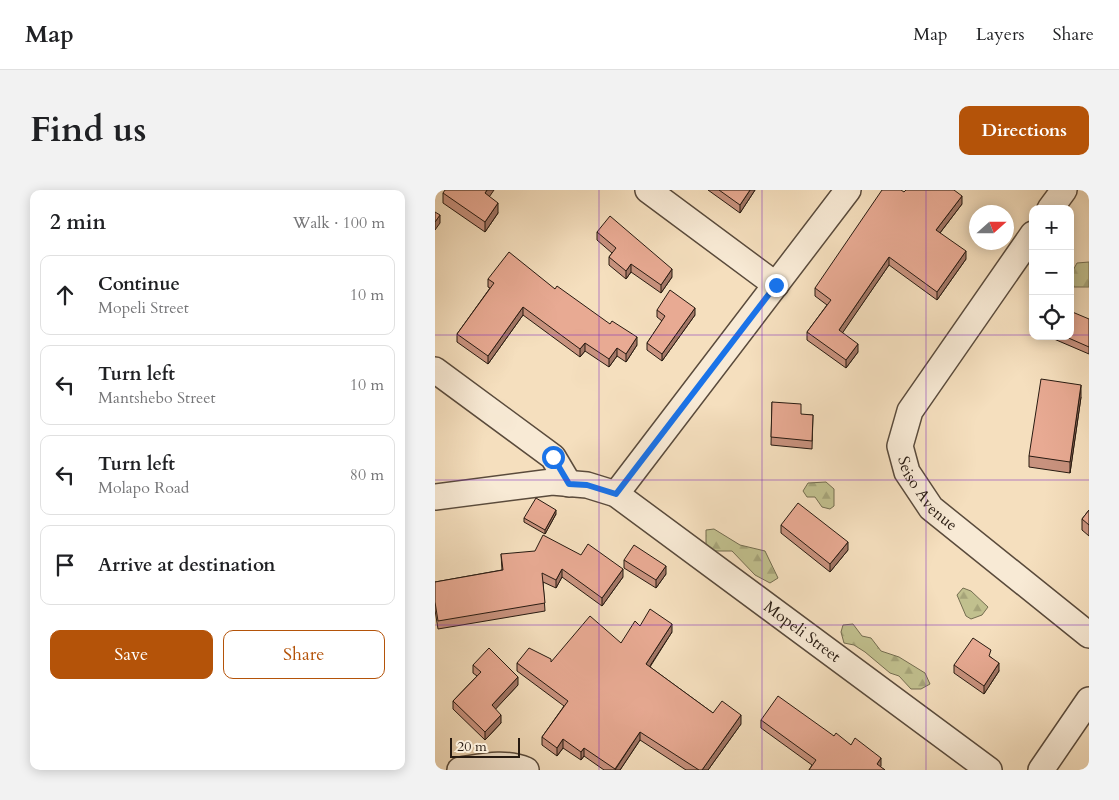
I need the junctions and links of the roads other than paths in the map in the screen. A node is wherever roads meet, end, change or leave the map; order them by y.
1 (648, 190) edge
2 (848, 190) edge
3 (1063, 190) edge
4 (1054, 205) edge
5 (1029, 240) edge
6 (776, 285) junction
7 (435, 370) edge
8 (569, 484) junction
9 (616, 494) junction
10 (435, 497) edge
11 (1089, 635) edge
12 (1089, 700) edge
13 (460, 770) edge
14 (526, 770) edge
15 (989, 770) edge
16 (1041, 770) edge

1 - 6 street
2 - 6 street
3 - 4 street
5 - 11 street, Seiso Avenue
6 - 9 street
7 - 8 street
8 - 9 street, Mopeli Street
8 - 10 street, Mopeli Street
9 - 15 street, Mopeli Street
12 - 16 street
13 - 14 street

